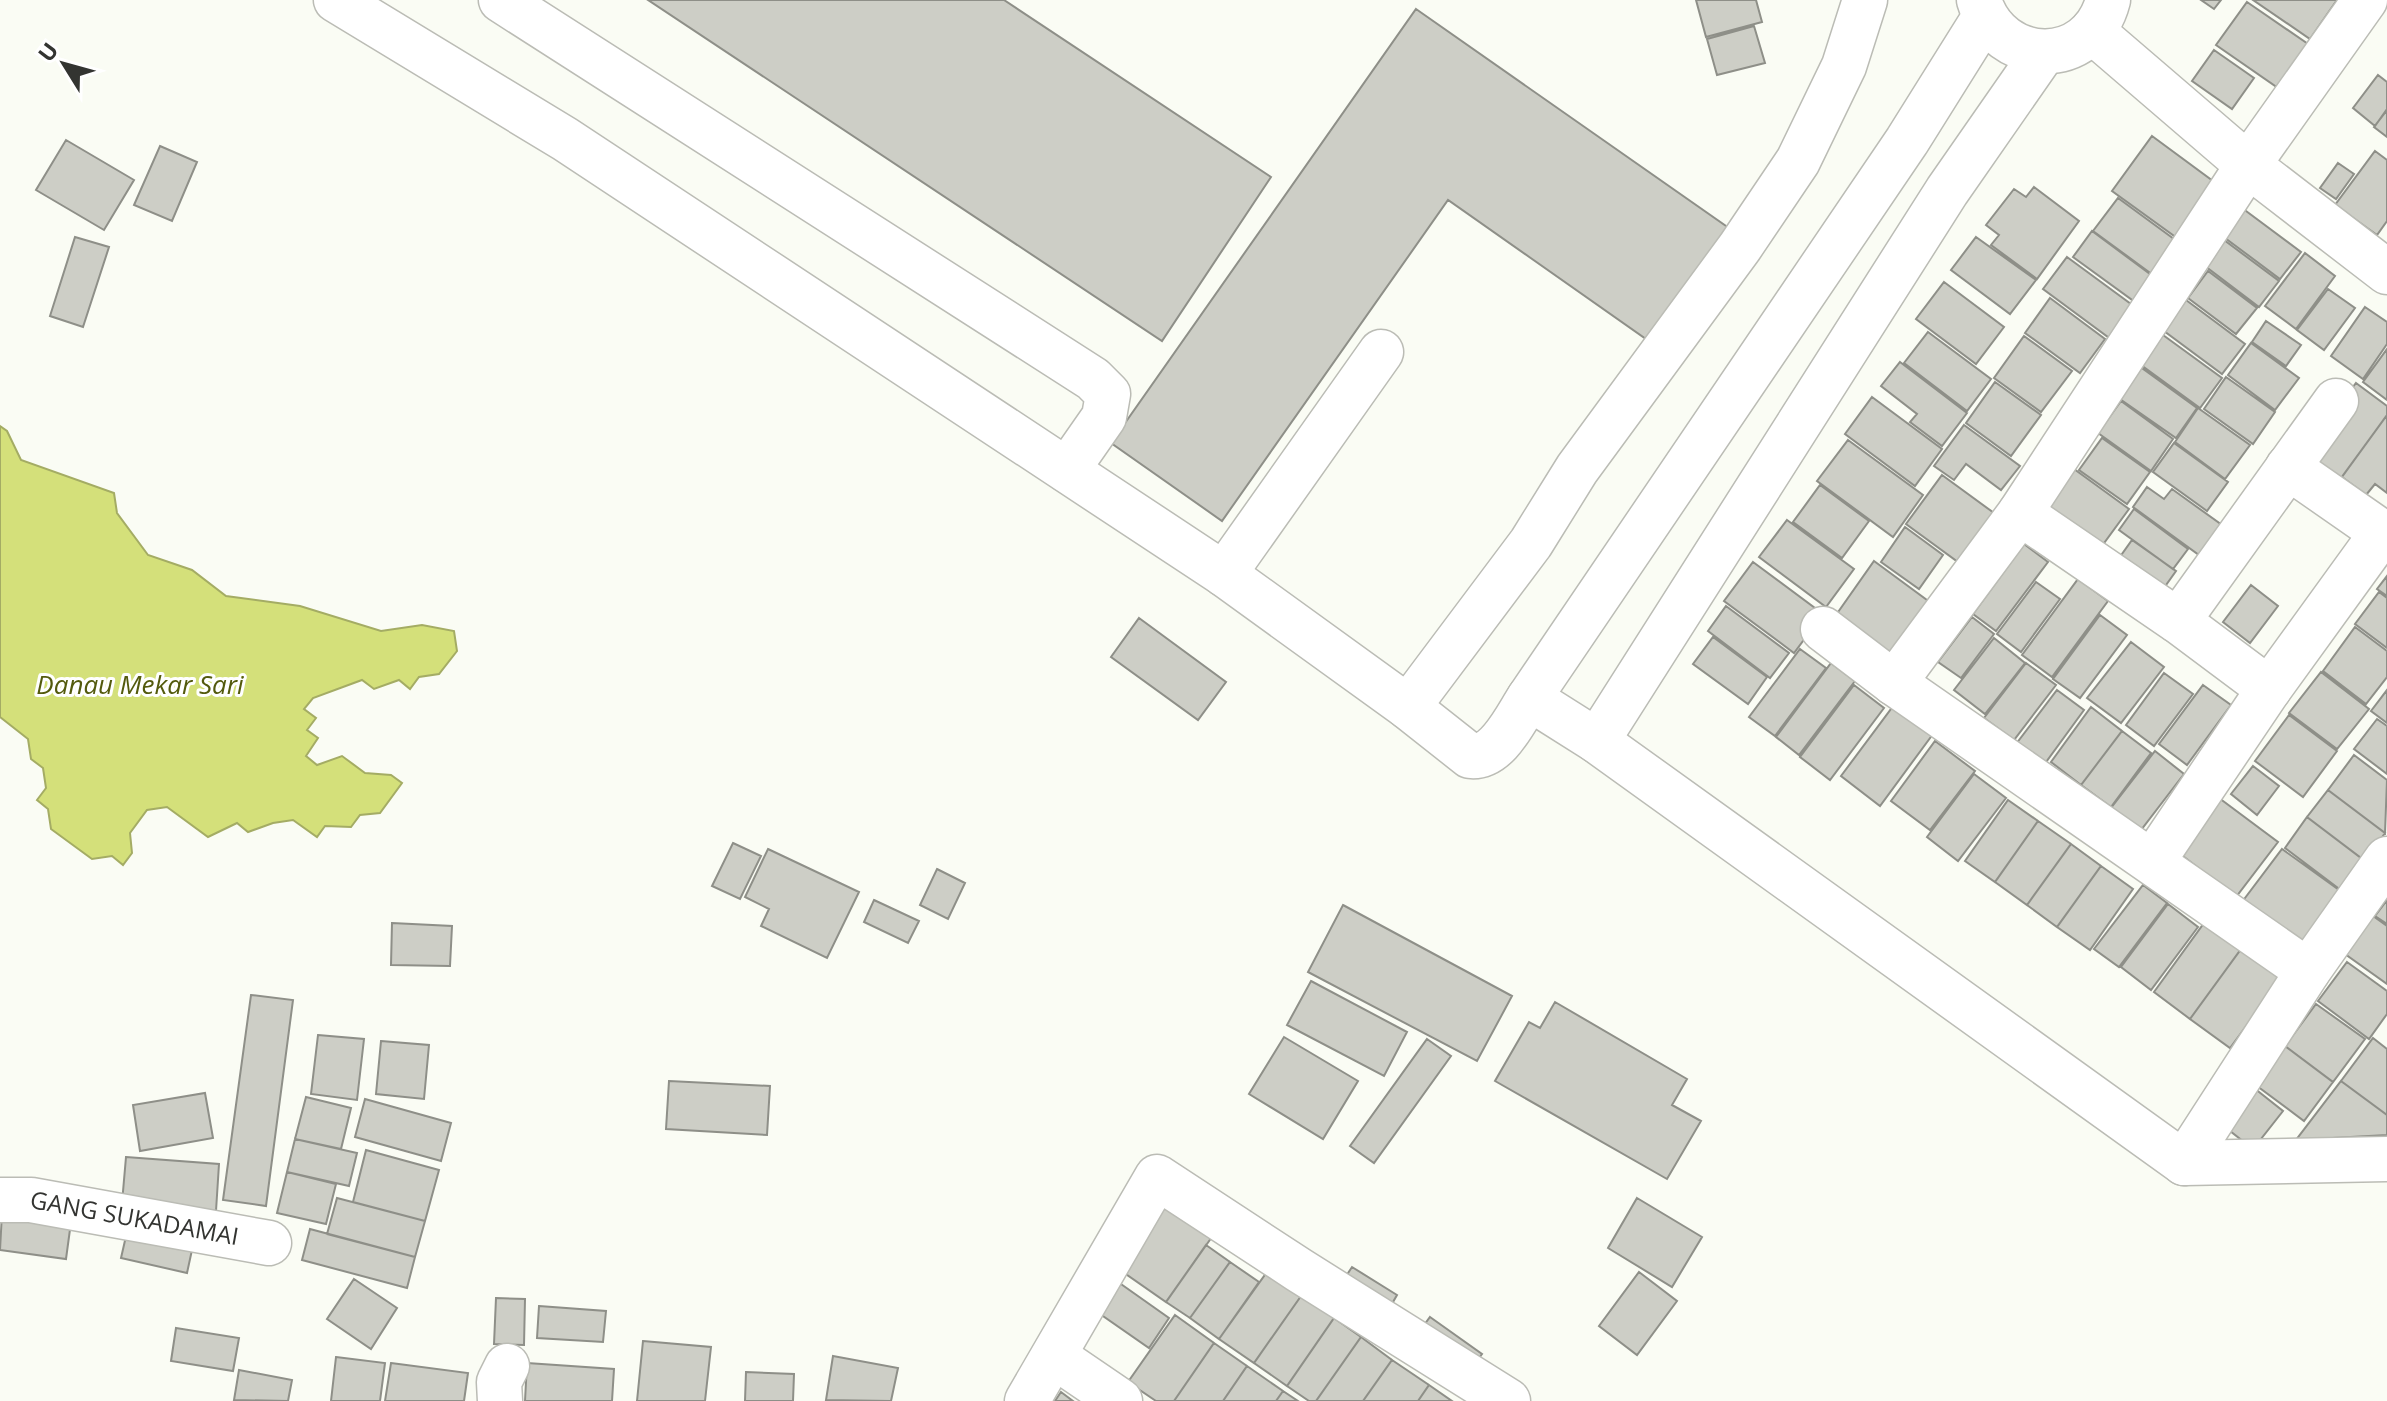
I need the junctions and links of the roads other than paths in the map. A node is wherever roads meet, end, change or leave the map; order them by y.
1 (336, 0) edge
2 (501, 0) edge
3 (1865, 0) edge
4 (1982, 9) edge
5 (2371, 9) edge
6 (2100, 15) edge
7 (2043, 53) junction
8 (2248, 165) junction
9 (2387, 272) edge
10 (1381, 352) dead end
11 (2336, 401) dead end
12 (2288, 467) junction
13 (1067, 470) junction
14 (2020, 513) junction
15 (2385, 534) edge
16 (1224, 574) junction
17 (2178, 621) junction
18 (1823, 629) dead end
19 (1894, 683) junction
20 (2269, 689) junction
21 (1529, 698) junction
22 (1408, 707) junction
23 (1597, 741) junction
24 (2387, 859) edge
25 (2153, 861) junction
26 (2308, 971) junction
27 (2387, 1159) edge
28 (2184, 1163) junction
29 (0, 1200) edge
30 (269, 1243) dead end
31 (1054, 1356) junction
32 (1027, 1401) edge
33 (1120, 1401) edge
34 (1508, 1401) edge

1 - 13 street
2 - 13 street
3 - 22 street
4 - 7 street
4 - 21 street
5 - 8 street
6 - 7 street
6 - 8 street
7 - 23 street
8 - 9 street
8 - 14 street
10 - 16 street
11 - 12 street
12 - 15 street
12 - 17 street
13 - 16 street
14 - 17 street
14 - 19 street
15 - 20 street
16 - 22 street
17 - 20 street
18 - 19 street
19 - 25 street
20 - 25 street
21 - 22 street
21 - 23 street
23 - 28 street
24 - 26 street
25 - 26 street
26 - 28 street
27 - 28 street
29 - 30 street, GANG SUKADAMAI
31 - 32 street
31 - 33 street
31 - 34 street

